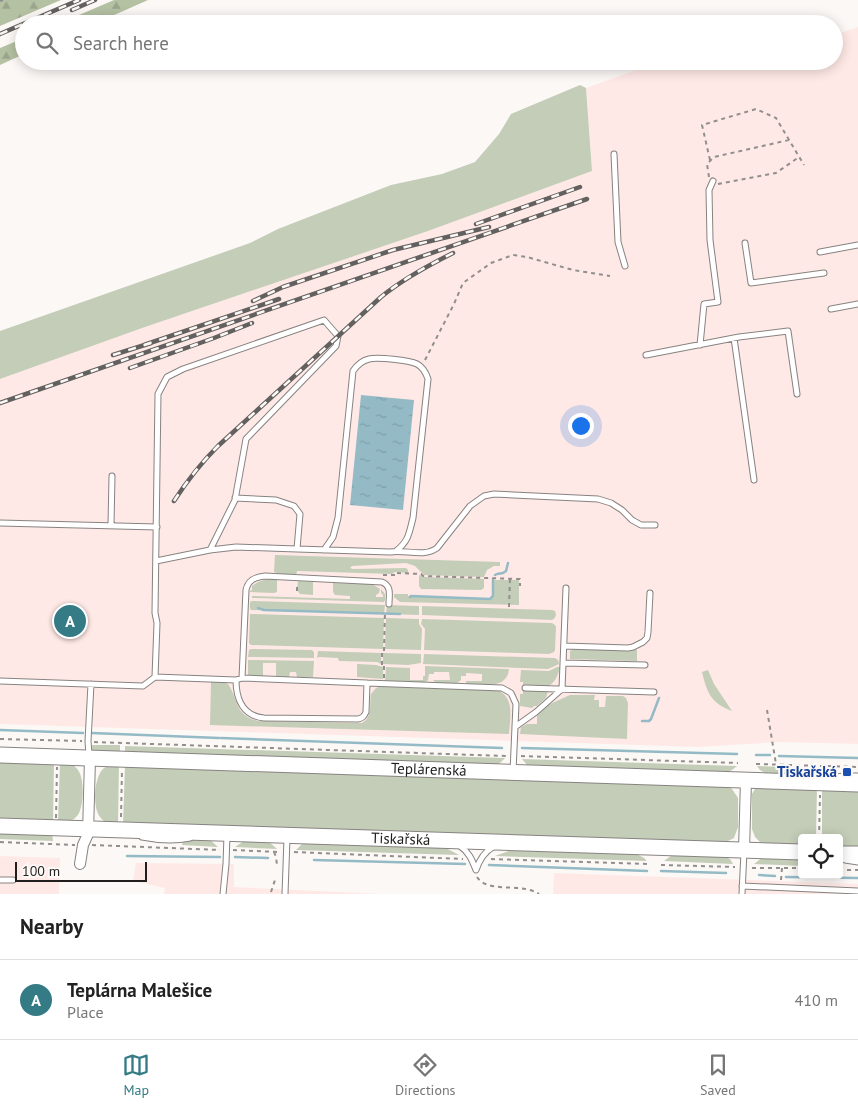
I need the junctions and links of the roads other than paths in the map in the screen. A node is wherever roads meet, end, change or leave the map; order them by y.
1 (614, 154) dead end
2 (713, 181) road end
3 (745, 243) dead end
4 (858, 245) edge
5 (820, 252) dead end
6 (625, 266) dead end
7 (824, 273) dead end
8 (858, 304) edge
9 (831, 309) dead end
10 (734, 338) junction
11 (700, 345) junction
12 (646, 355) dead end
13 (797, 394) dead end
14 (112, 476) dead end
15 (754, 480) dead end
16 (235, 498) junction
17 (0, 522) edge
18 (111, 525) junction
19 (655, 525) dead end
20 (157, 527) junction
21 (210, 550) junction
22 (297, 550) junction
23 (324, 550) junction
24 (396, 551) junction
25 (156, 560) junction
26 (566, 588) dead end
27 (650, 593) dead end
28 (387, 604) road end
29 (564, 646) junction
30 (564, 662) junction
31 (645, 665) dead end
32 (155, 677) junction
33 (239, 679) junction
34 (0, 681) edge
35 (367, 683) junction
36 (91, 684) junction
37 (525, 688) dead end
38 (562, 689) junction
39 (654, 692) dead end
40 (515, 727) junction
41 (34, 750) dead end
42 (0, 755) edge
43 (90, 758) junction
44 (64, 760) junction
45 (513, 772) junction
46 (858, 776) edge
47 (746, 780) junction
48 (858, 784) edge
49 (817, 785) junction
50 (0, 826) edge
51 (89, 829) junction
52 (221, 833) junction
53 (287, 835) junction
54 (443, 840) junction
55 (512, 842) junction
56 (744, 850) junction
57 (798, 852) edge
58 (843, 854) edge
59 (858, 854) edge
60 (843, 860) edge
61 (858, 862) edge
62 (80, 864) dead end
63 (0, 880) edge
64 (13, 880) dead end
65 (742, 886) junction
66 (773, 888) junction
67 (858, 891) edge
68 (223, 894) edge
69 (285, 894) edge
70 (742, 894) edge
71 (772, 894) edge

1 - 6 lane
2 - 11 lane
3 - 7 lane
4 - 5 lane
8 - 9 lane
10 - 11 lane
10 - 13 lane
10 - 15 lane
11 - 12 lane
14 - 18 lane
16 - 20 lane
16 - 21 lane
16 - 22 lane
17 - 18 lane
18 - 20 lane
19 - 24 lane
20 - 25 lane
21 - 22 lane
21 - 25 lane
22 - 23 lane
23 - 24 lane
23 - 24 lane
25 - 32 lane
26 - 29 lane
27 - 29 lane
28 - 33 lane
29 - 30 lane
30 - 31 lane
30 - 38 lane
32 - 33 lane
32 - 36 lane
33 - 35 lane
33 - 35 lane
34 - 36 lane
35 - 40 lane
36 - 43 lane
37 - 38 lane
38 - 39 lane
38 - 40 lane
40 - 45 lane
41 - 44 lane
42 - 44 street, Teplárenská
43 - 44 street, Teplárenská
43 - 45 street, Teplárenská
43 - 51 street
45 - 47 street, Teplárenská
46 - 49 lane
47 - 49 street, Teplárenská
47 - 56 street
48 - 49 street, Teplárenská
50 - 51 street, Tiskařská
51 - 52 street, Tiskařská
51 - 62 street
52 - 53 street, Tiskařská
52 - 68 lane
53 - 54 street, Tiskařská
53 - 69 lane
54 - 55 street, Tiskařská
54 - 55 lane
55 - 56 street, Tiskařská
56 - 57 street, Tiskařská
56 - 65 lane
58 - 59 street
60 - 61 lane
63 - 64 lane
65 - 66 lane
65 - 70 lane
66 - 67 lane
66 - 71 lane

